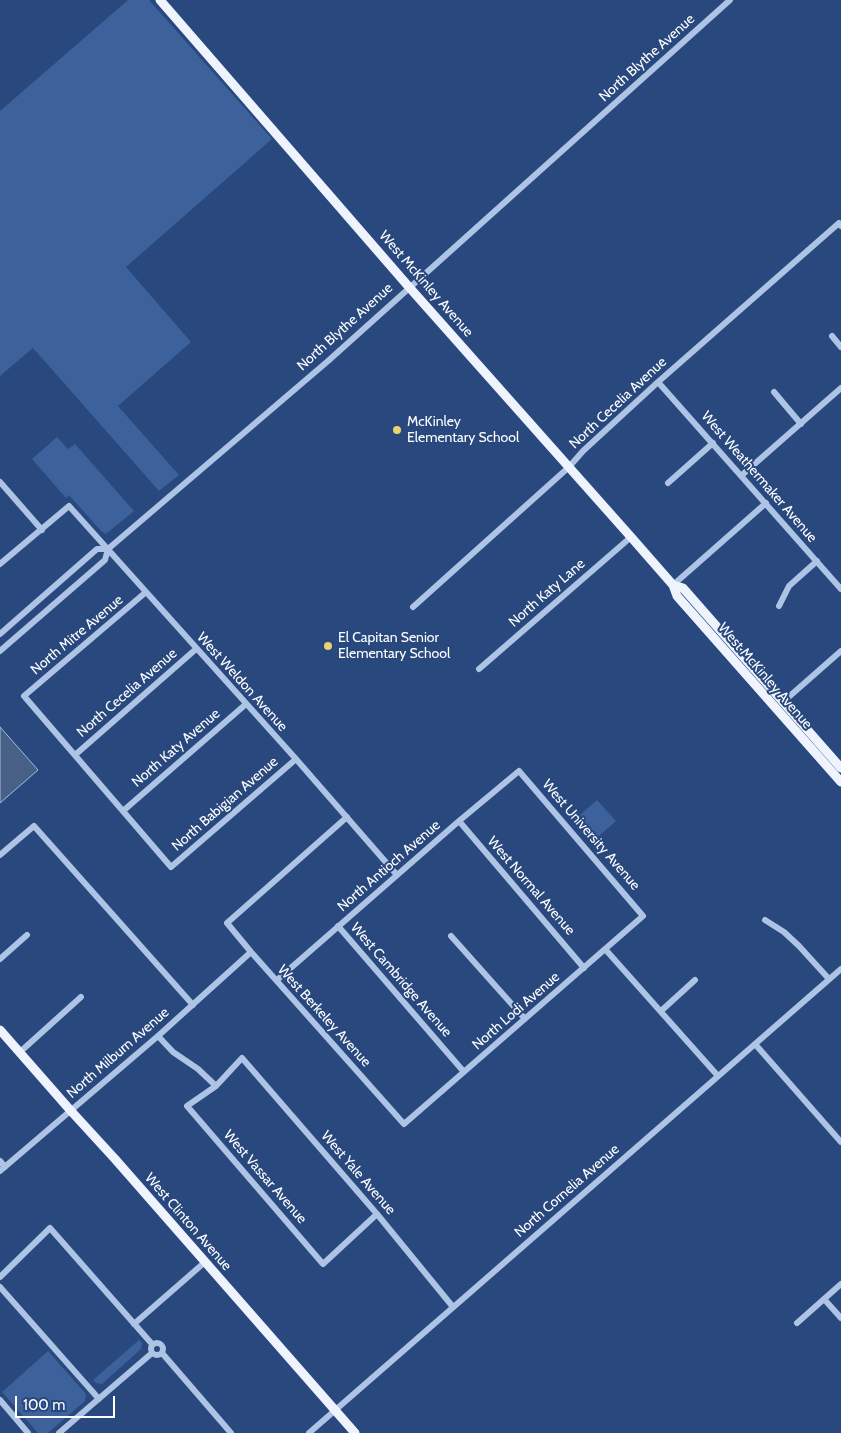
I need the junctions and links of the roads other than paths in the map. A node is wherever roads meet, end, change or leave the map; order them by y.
1 (160, 0) edge
2 (730, 0) edge
3 (841, 226) edge
4 (409, 287) junction
5 (832, 336) dead end
6 (841, 346) edge
7 (658, 382) junction
8 (841, 388) edge
9 (774, 392) dead end
10 (800, 424) junction
11 (713, 443) junction
12 (569, 467) junction
13 (742, 475) junction
14 (0, 482) edge
15 (668, 483) dead end
16 (766, 504) junction
17 (42, 530) junction
18 (632, 537) junction
19 (108, 549) junction
20 (817, 562) junction
21 (0, 564) edge
22 (673, 585) junction
23 (841, 589) edge
24 (146, 592) junction
25 (779, 606) dead end
26 (414, 607) dead end
27 (0, 634) edge
28 (196, 649) junction
29 (0, 651) edge
30 (841, 651) edge
31 (479, 669) dead end
32 (783, 702) junction
33 (246, 704) junction
34 (75, 755) junction
35 (296, 759) junction
36 (841, 768) edge
37 (519, 771) joint
38 (841, 782) edge
39 (123, 811) junction
40 (347, 817) junction
41 (459, 821) junction
42 (0, 856) edge
43 (397, 875) junction
44 (643, 916) joint
45 (765, 920) dead end
46 (338, 926) junction
47 (28, 935) dead end
48 (452, 936) dead end
49 (605, 950) junction
50 (251, 952) junction
51 (0, 959) edge
52 (584, 968) junction
53 (841, 969) edge
54 (277, 980) junction
55 (695, 980) dead end
56 (829, 980) junction
57 (81, 997) dead end
58 (193, 1005) junction
59 (661, 1011) junction
60 (525, 1019) junction
61 (0, 1030) edge
62 (158, 1036) junction
63 (755, 1044) junction
64 (20, 1052) junction
65 (464, 1072) junction
66 (718, 1076) junction
67 (216, 1086) junction
68 (71, 1111) junction
69 (404, 1124) joint
70 (841, 1142) edge
71 (0, 1161) edge
72 (2, 1169) edge
73 (377, 1214) junction
74 (205, 1262) junction
75 (0, 1277) edge
76 (841, 1284) edge
77 (0, 1287) edge
78 (824, 1299) junction
79 (453, 1307) junction
80 (841, 1318) edge
81 (797, 1323) dead end
82 (134, 1324) junction
83 (152, 1344) junction
84 (152, 1353) junction
85 (162, 1353) junction
86 (99, 1399) junction
87 (0, 1400) edge
88 (335, 1410) junction
89 (28, 1433) edge
90 (59, 1433) edge
91 (231, 1433) edge
92 (309, 1433) edge
93 (355, 1433) edge

1 - 4 main road, West McKinley Avenue
2 - 4 street, North Blythe Avenue
3 - 7 street, North Cecelia Avenue
4 - 12 main road, West McKinley Avenue
4 - 19 street, North Blythe Avenue
5 - 6 street
7 - 11 street, West Weathermaker Avenue
7 - 12 street, North Cecelia Avenue
8 - 10 street
9 - 10 street
10 - 13 street
11 - 13 street, West Weathermaker Avenue
11 - 15 street
12 - 18 main road, West McKinley Avenue
12 - 26 street, North Cecelia Avenue
13 - 16 street, West Weathermaker Avenue
14 - 17 street
16 - 20 street, West Weathermaker Avenue
16 - 22 street
17 - 19 street, West Weldon Avenue
17 - 21 street
18 - 22 main road, West McKinley Avenue
18 - 31 street, North Katy Lane
19 - 24 street, West Weldon Avenue
19 - 27 street, North Blythe Avenue
19 - 29 street, North Blythe Avenue
20 - 23 street, West Weathermaker Avenue
20 - 25 street
22 - 32 main road, West McKinley Avenue
22 - 38 main road, West McKinley Avenue
24 - 28 street, West Weldon Avenue
24 - 34 street, North Mitre Avenue
28 - 33 street, West Weldon Avenue
28 - 34 street, North Cecelia Avenue
30 - 32 street
32 - 36 main road, West McKinley Avenue
33 - 35 street, West Weldon Avenue
33 - 39 street, North Katy Avenue
34 - 39 street
35 - 39 street, North Babigian Avenue
35 - 40 street, West Weldon Avenue
37 - 41 street, North Antioch Avenue
37 - 44 street, West University Avenue
40 - 43 street, West Weldon Avenue
40 - 50 street, West Berkeley Avenue
41 - 43 street, North Antioch Avenue
41 - 52 street, West Normal Avenue
42 - 58 street
43 - 46 street, North Antioch Avenue
44 - 49 street, North Lodi Avenue
45 - 56 street
46 - 54 street, North Antioch Avenue
46 - 65 street, West Cambridge Avenue
47 - 51 street
48 - 60 street
49 - 52 street, North Lodi Avenue
49 - 59 street
50 - 54 street, West Berkeley Avenue
50 - 58 street, North Milburn Avenue
52 - 60 street, North Lodi Avenue
53 - 56 street, North Cornelia Avenue
54 - 69 street, West Berkeley Avenue
55 - 59 street
56 - 63 street, North Cornelia Avenue
57 - 64 street
58 - 62 street, North Milburn Avenue
59 - 66 street
60 - 65 street, North Lodi Avenue
61 - 64 main road, West Clinton Avenue
62 - 67 street
62 - 68 street, North Milburn Avenue
63 - 66 street, North Cornelia Avenue
63 - 70 street
64 - 68 main road, West Clinton Avenue
65 - 69 street, North Lodi Avenue
66 - 79 street, North Cornelia Avenue
67 - 73 street, West Yale Avenue
67 - 73 street, West Vassar Avenue
68 - 72 street, North Milburn Avenue
68 - 74 main road, West Clinton Avenue
71 - 72 street
73 - 79 street, West Yale Avenue
74 - 82 street
74 - 88 main road, West Clinton Avenue
75 - 82 street
76 - 78 street
77 - 86 street
78 - 80 street
78 - 81 street
79 - 88 street, North Cornelia Avenue
82 - 83 street
83 - 84 street
83 - 85 street
84 - 85 street
84 - 86 street
85 - 91 street
86 - 90 street
87 - 89 street
88 - 92 street, North Cornelia Avenue
88 - 93 main road, West Clinton Avenue

